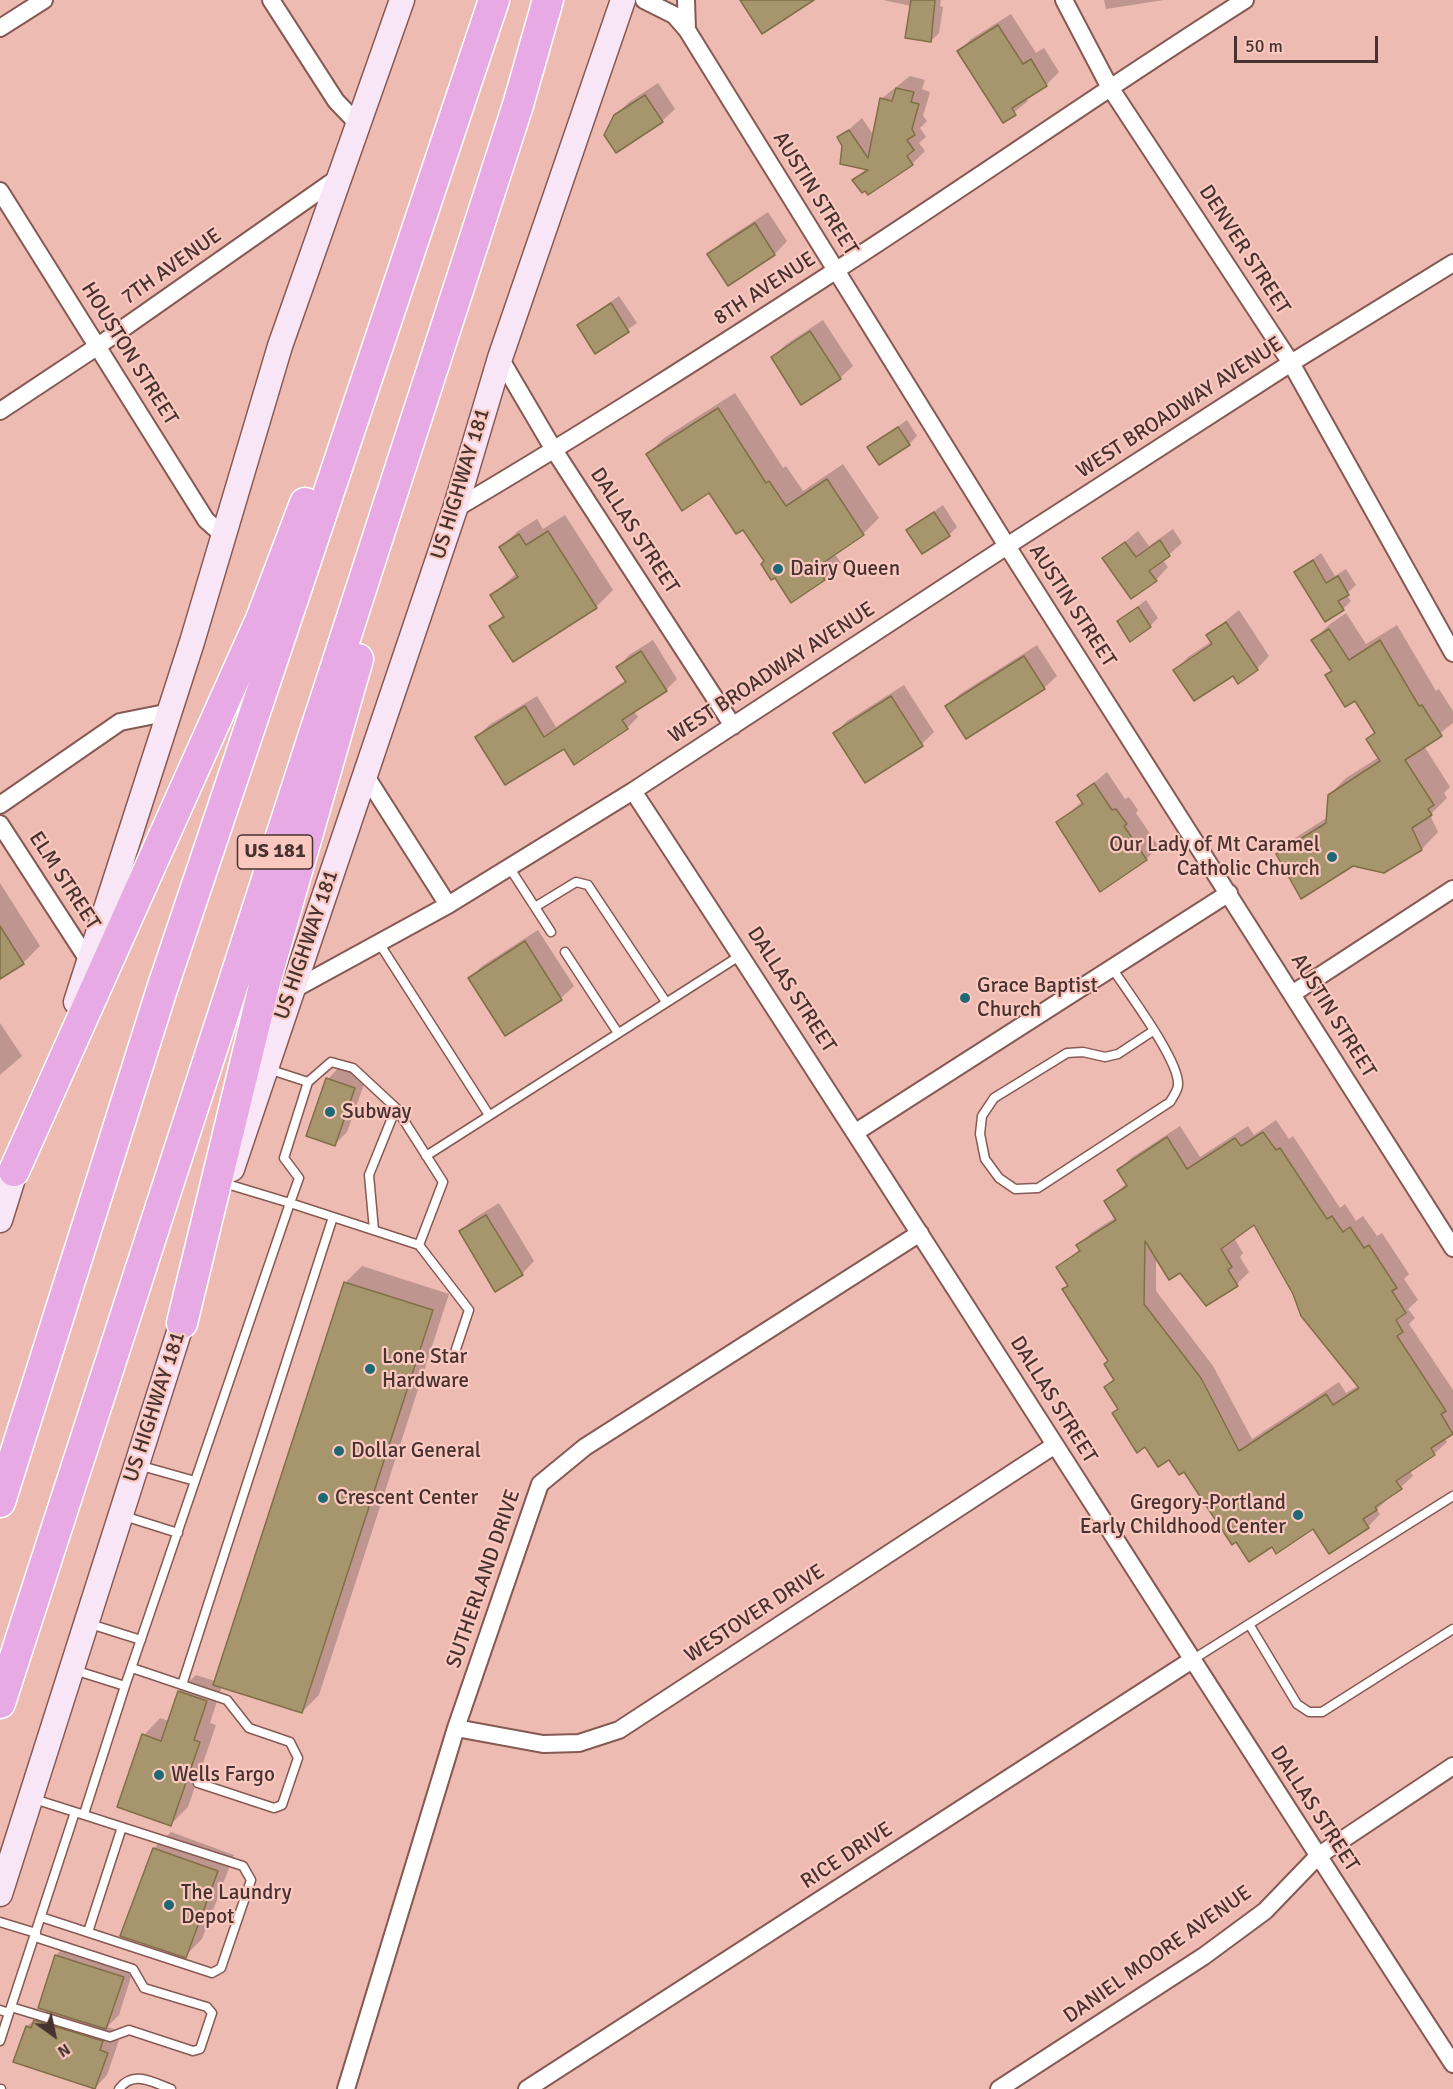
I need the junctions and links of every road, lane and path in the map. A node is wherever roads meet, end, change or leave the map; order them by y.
1 (44, 0) edge
2 (271, 0) edge
3 (402, 0) edge
4 (494, 0) edge
5 (548, 0) edge
6 (623, 0) edge
7 (644, 0) edge
8 (686, 0) edge
9 (1064, 0) edge
10 (1245, 0) edge
11 (0, 28) edge
12 (687, 30) junction
13 (480, 46) junction
14 (1109, 86) junction
15 (518, 105) junction
16 (358, 124) junction
17 (339, 177) junction
18 (0, 191) edge
19 (1453, 263) edge
20 (837, 270) junction
21 (98, 346) junction
22 (500, 358) junction
23 (1291, 363) junction
24 (0, 411) edge
25 (554, 450) junction
26 (455, 508) junction
27 (224, 536) junction
28 (1007, 546) junction
29 (1450, 642) edge
30 (170, 712) junction
31 (733, 726) junction
32 (364, 773) junction
33 (633, 790) junction
34 (0, 805) edge
35 (0, 824) edge
36 (509, 867) junction
37 (1453, 889) edge
38 (1229, 893) junction
39 (448, 905) junction
40 (535, 907) junction
41 (551, 932) dead end
42 (379, 943) junction
43 (565, 952) dead end
44 (741, 955) junction
45 (90, 963) junction
46 (1112, 968) junction
47 (291, 991) junction
48 (1292, 994) junction
49 (666, 1002) junction
50 (1153, 1031) junction
51 (618, 1033) junction
52 (265, 1069) junction
53 (308, 1082) junction
54 (396, 1108) junction
55 (489, 1115) junction
56 (856, 1132) junction
57 (426, 1156) junction
58 (7, 1177) edge
59 (227, 1184) junction
60 (290, 1203) junction
61 (333, 1217) junction
62 (0, 1220) edge
63 (374, 1230) junction
64 (920, 1233) junction
65 (419, 1245) junction
66 (1453, 1248) edge
67 (182, 1323) junction
68 (456, 1349) dead end
69 (1054, 1445) junction
70 (137, 1464) junction
71 (195, 1481) junction
72 (1453, 1496) edge
73 (0, 1502) edge
74 (121, 1515) junction
75 (178, 1533) junction
76 (86, 1623) junction
77 (1249, 1624) junction
78 (1453, 1629) edge
79 (141, 1640) junction
80 (1192, 1660) junction
81 (132, 1668) junction
82 (71, 1669) junction
83 (182, 1685) junction
84 (125, 1686) junction
85 (0, 1704) edge
86 (456, 1728) junction
87 (1453, 1766) edge
88 (198, 1783) dead end
89 (30, 1798) junction
90 (79, 1813) junction
91 (122, 1827) junction
92 (1318, 1857) junction
93 (0, 1894) edge
94 (41, 1917) junction
95 (0, 1922) edge
96 (88, 1932) junction
97 (35, 1935) junction
98 (0, 2010) edge
99 (10, 2010) junction
100 (0, 2041) edge
101 (1453, 2064) edge
102 (118, 2089) edge
103 (171, 2089) edge
104 (346, 2089) edge
105 (528, 2089) edge
106 (999, 2089) edge

1 - 11 street
2 - 16 street
3 - 16 main road
4 - 13 highway, US 181
5 - 15 highway, US 181
6 - 22 main road, US HIGHWAY 181
7 - 12 street, AUSTIN STREET
8 - 12 street
9 - 14 street, DENVER STREET
10 - 14 street, 8TH AVENUE
12 - 20 street, AUSTIN STREET
13 - 58 highway
13 - 73 highway, US 181
14 - 20 street, 8TH AVENUE
14 - 23 street, DENVER STREET
15 - 67 highway
15 - 85 highway, US 181
16 - 17 main road
17 - 21 street, 7TH AVENUE
17 - 27 main road
18 - 21 street, HOUSTON STREET
19 - 23 street, WEST BROADWAY AVENUE
20 - 25 street, 8TH AVENUE
20 - 28 street, AUSTIN STREET
21 - 24 street, 7TH AVENUE
21 - 27 street, HOUSTON STREET
22 - 25 street, DALLAS STREET
22 - 26 main road, US HIGHWAY 181
23 - 28 street, WEST BROADWAY AVENUE
23 - 29 street, DENVER STREET
25 - 26 street, 8TH AVENUE
25 - 31 street, DALLAS STREET
26 - 32 main road, US HIGHWAY 181
27 - 30 main road
28 - 31 street, WEST BROADWAY AVENUE
28 - 38 street, AUSTIN STREET
30 - 34 street
30 - 45 main road
31 - 33 street, WEST BROADWAY AVENUE
32 - 39 street
32 - 47 main road, US HIGHWAY 181
33 - 36 street, WEST BROADWAY AVENUE
33 - 44 street, DALLAS STREET
35 - 45 street, ELM STREET
36 - 39 street, WEST BROADWAY AVENUE
36 - 40 lane
37 - 48 street
38 - 46 street
38 - 48 street, AUSTIN STREET
39 - 42 street, WEST BROADWAY AVENUE
40 - 41 lane
40 - 49 lane
42 - 47 street, WEST BROADWAY AVENUE
42 - 55 lane
43 - 51 lane
44 - 49 lane
44 - 56 street, DALLAS STREET
45 - 58 main road
46 - 50 lane
46 - 56 street
47 - 52 main road, US HIGHWAY 181
48 - 66 street, AUSTIN STREET
49 - 51 lane
50 - 50 lane
51 - 55 lane
52 - 53 lane
52 - 59 main road, US HIGHWAY 181
53 - 54 lane
53 - 60 lane
54 - 57 lane
54 - 63 lane
55 - 57 lane
56 - 64 street, DALLAS STREET
57 - 65 lane
58 - 62 main road
59 - 60 lane
59 - 67 main road, US HIGHWAY 181
60 - 61 lane
60 - 71 lane
61 - 63 lane
61 - 83 lane
63 - 65 lane
64 - 69 street, DALLAS STREET
64 - 86 street, SUTHERLAND DRIVE
65 - 68 lane
67 - 70 main road, US HIGHWAY 181
69 - 80 street, DALLAS STREET
69 - 86 street, WESTOVER DRIVE
70 - 71 lane
70 - 74 main road, US HIGHWAY 181
71 - 75 lane
72 - 77 lane
74 - 75 lane
74 - 76 main road, US HIGHWAY 181
75 - 79 lane
76 - 79 lane
76 - 82 main road, US HIGHWAY 181
77 - 78 lane
77 - 80 lane
79 - 81 lane
80 - 92 street, DALLAS STREET
80 - 105 street, RICE DRIVE
81 - 83 lane
81 - 84 lane
82 - 84 lane
82 - 89 main road, US HIGHWAY 181
83 - 88 lane
84 - 90 lane
86 - 104 street, SUTHERLAND DRIVE
87 - 92 street, DANIEL MOORE AVENUE
89 - 90 lane
89 - 93 main road, US HIGHWAY 181
90 - 91 lane
90 - 94 lane
91 - 96 lane
91 - 96 lane
92 - 101 street, DALLAS STREET
92 - 106 street, DANIEL MOORE AVENUE
94 - 96 lane
94 - 97 lane
95 - 97 lane
97 - 99 lane
97 - 99 lane
98 - 99 lane
99 - 100 lane
102 - 103 lane

